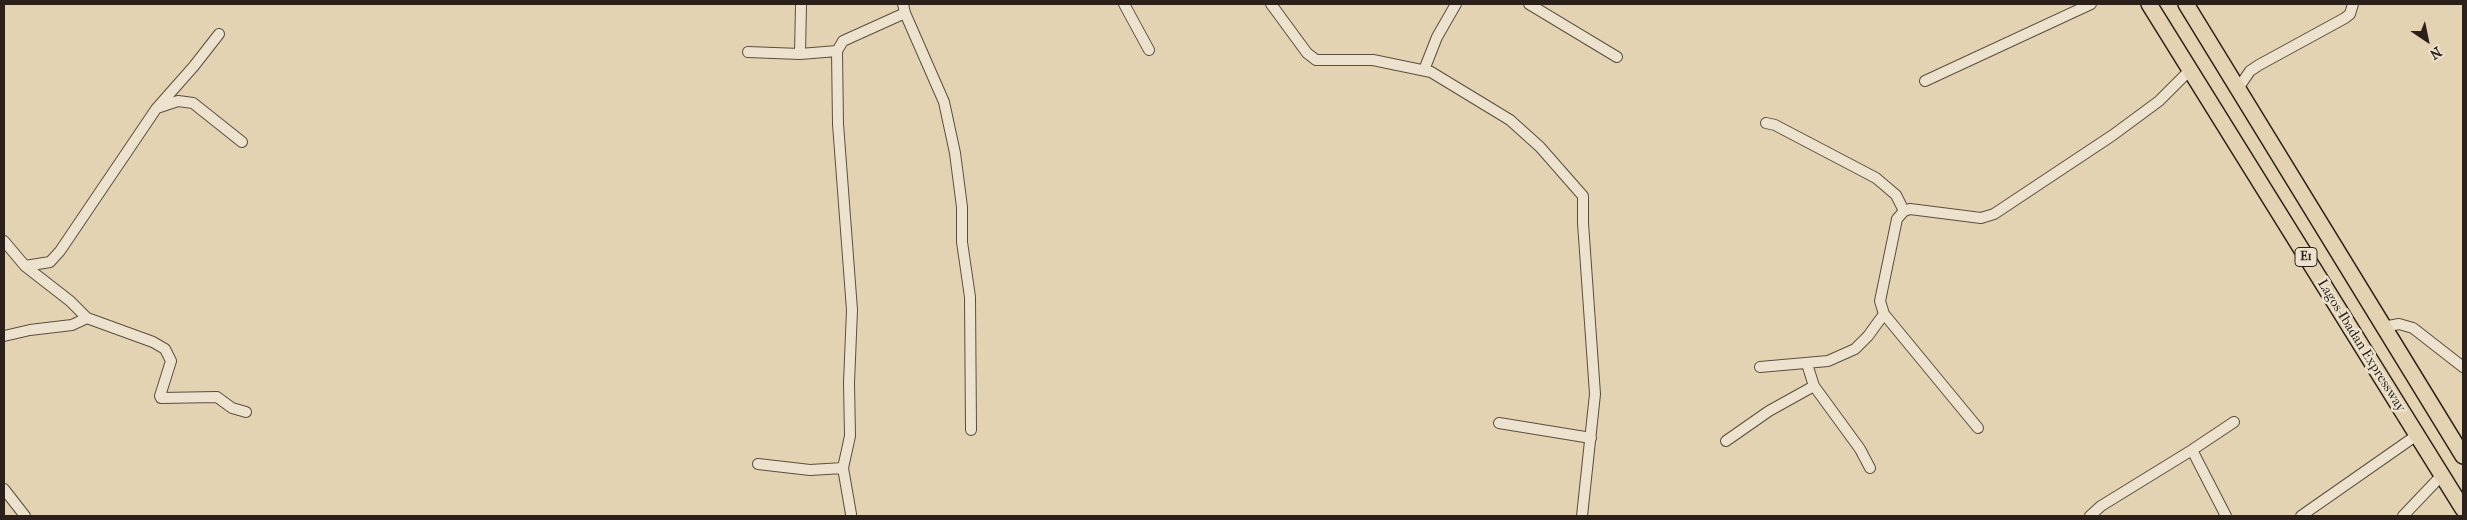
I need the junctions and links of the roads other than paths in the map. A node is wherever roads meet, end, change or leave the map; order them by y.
1 (801, 4) edge
2 (1124, 4) edge
3 (1271, 4) edge
4 (1456, 4) edge
5 (1530, 4) edge
6 (2091, 4) edge
7 (2149, 4) edge
8 (2186, 4) edge
9 (2353, 4) edge
10 (904, 8) edge
11 (219, 34) dead end
12 (1149, 50) dead end
13 (837, 51) junction
14 (748, 52) dead end
15 (800, 54) junction
16 (1617, 57) dead end
17 (1424, 70) junction
18 (2190, 70) junction
19 (1925, 81) dead end
20 (2238, 88) junction
21 (156, 109) junction
22 (1766, 123) dead end
23 (242, 142) dead end
24 (1904, 211) junction
25 (4, 241) edge
26 (25, 266) junction
27 (1884, 314) junction
28 (87, 318) junction
29 (2384, 327) junction
30 (4, 336) edge
31 (1807, 364) junction
32 (2463, 364) edge
33 (1760, 367) dead end
34 (1814, 386) junction
35 (246, 412) dead end
36 (2234, 422) dead end
37 (1499, 423) dead end
38 (1978, 428) dead end
39 (971, 430) dead end
40 (2417, 435) junction
41 (1592, 438) junction
42 (1726, 441) dead end
43 (2192, 450) junction
44 (2463, 456) edge
45 (758, 464) dead end
46 (843, 468) junction
47 (1870, 468) dead end
48 (2442, 475) junction
49 (4, 489) edge
50 (2463, 509) edge
51 (851, 514) dead end
52 (25, 516) edge
53 (1582, 516) edge
54 (2090, 516) edge
55 (2226, 516) edge
56 (2301, 516) edge
57 (2403, 516) edge

1 - 15 street
2 - 12 street
3 - 17 street
4 - 17 street
5 - 16 street
6 - 19 street
7 - 18 highway, Lagos-Ibadan Expressway / E1
8 - 20 highway, E1
9 - 20 street
10 - 13 street
10 - 39 street
11 - 21 street
13 - 15 street
13 - 46 street
14 - 15 street
17 - 41 street
18 - 24 street
18 - 40 highway, Lagos-Ibadan Expressway / E1
20 - 29 highway, E1
21 - 23 street
21 - 26 street
22 - 24 street
24 - 27 street
25 - 26 street
26 - 28 street
27 - 31 street
27 - 38 street
28 - 30 street
28 - 35 street
29 - 32 street
29 - 44 highway, E1
31 - 33 street
31 - 34 street
34 - 42 street
34 - 47 street
36 - 43 street
37 - 41 street
40 - 48 highway, Lagos-Ibadan Expressway / E1
40 - 56 street
41 - 53 street
43 - 54 street
43 - 55 street
45 - 46 street
46 - 51 street
48 - 50 highway, Lagos-Ibadan Expressway / E1
48 - 57 street
49 - 52 street

